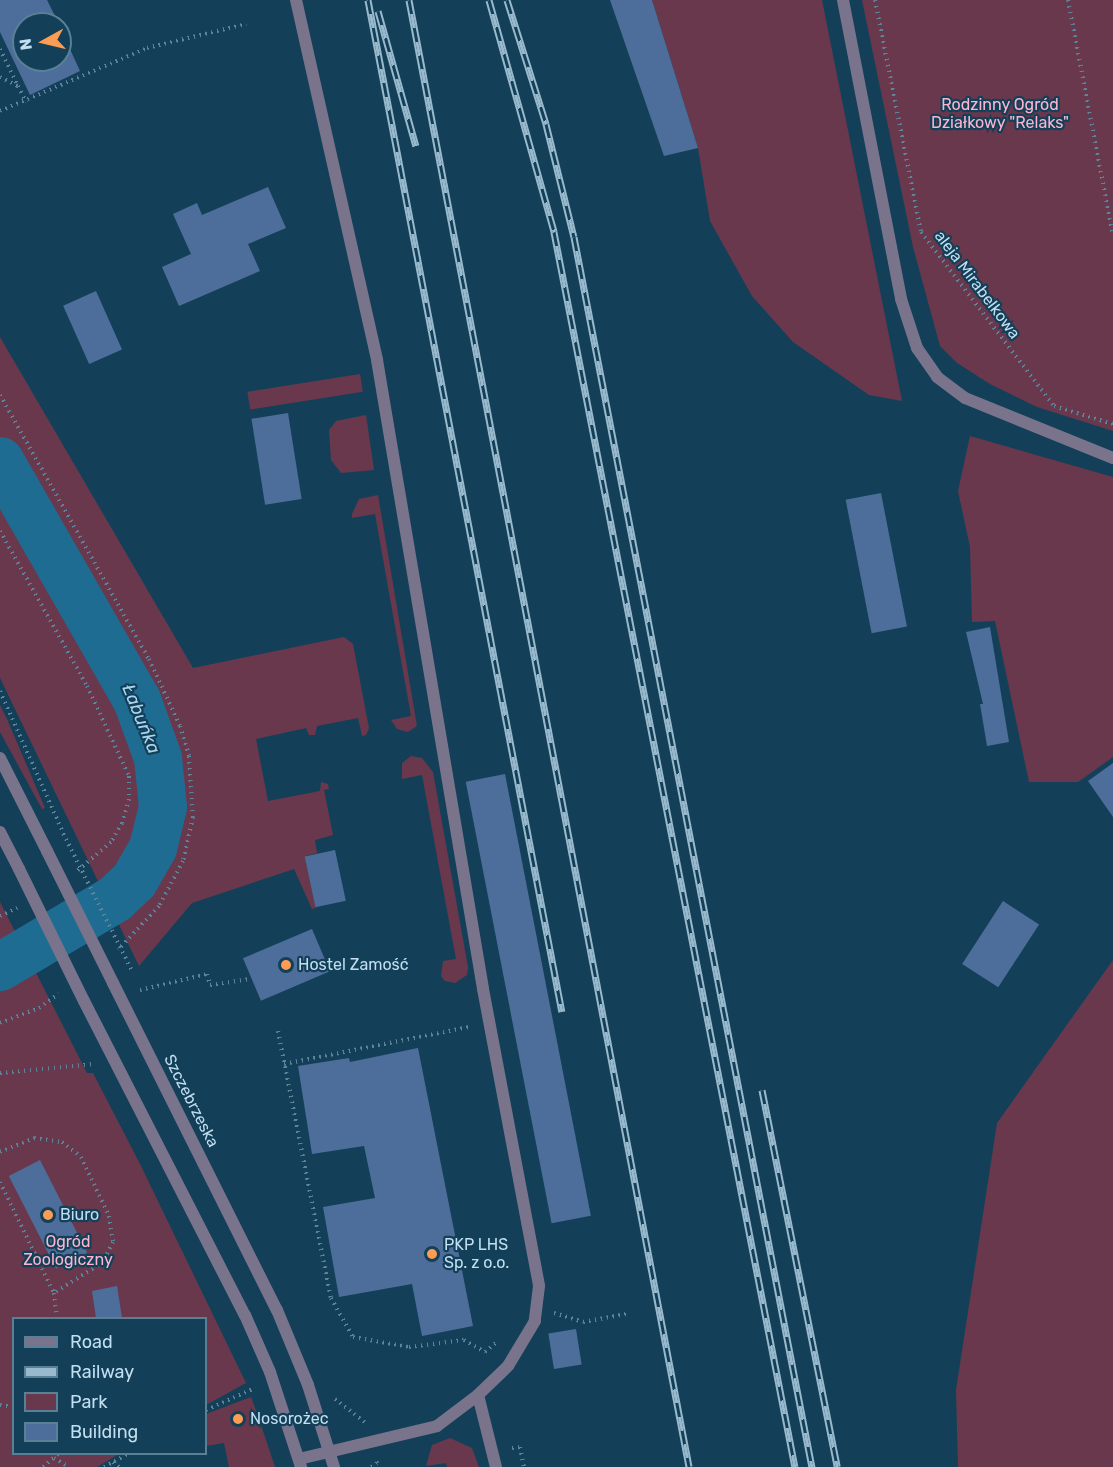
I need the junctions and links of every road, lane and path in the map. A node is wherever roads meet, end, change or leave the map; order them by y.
1 (296, 0) edge
2 (843, 0) edge
3 (875, 0) edge
4 (1068, 0) edge
5 (246, 24) dead end
6 (0, 49) edge
7 (0, 77) edge
8 (18, 86) junction
9 (26, 102) junction
10 (0, 111) edge
11 (1113, 236) edge
12 (0, 395) edge
13 (1113, 424) edge
14 (1113, 458) edge
15 (0, 531) edge
16 (0, 691) edge
17 (0, 758) edge
18 (0, 832) edge
19 (75, 872) dead end
20 (27, 903) dead end
21 (0, 916) edge
22 (130, 941) dead end
23 (132, 971) dead end
24 (251, 979) dead end
25 (140, 990) dead end
26 (477, 1025) dead end
27 (278, 1031) dead end
28 (95, 1064) dead end
29 (284, 1064) junction
30 (0, 1072) edge
31 (0, 1152) edge
32 (0, 1182) edge
33 (54, 1293) junction
34 (539, 1309) junction
35 (626, 1314) dead end
36 (57, 1317) edge
37 (501, 1339) dead end
38 (255, 1388) dead end
39 (478, 1395) junction
40 (207, 1410) edge
41 (330, 1452) junction
42 (125, 1455) edge
43 (56, 1456) edge
44 (113, 1462) junction
45 (300, 1463) edge
46 (377, 1463) dead end
47 (43, 1467) edge
48 (69, 1467) edge
49 (104, 1467) edge
50 (119, 1467) edge
51 (334, 1467) edge
52 (371, 1467) edge
53 (496, 1467) edge

1 - 34 street
2 - 14 street
3 - 13 path, aleja Mirabelkowa
4 - 11 path
5 - 9 path
6 - 8 path
7 - 8 path
8 - 9 path
9 - 10 path
12 - 22 path
15 - 19 path
16 - 23 path, bridge
17 - 41 street, Szczebrzeska, bridge
18 - 45 street, bridge
20 - 21 path
24 - 25 path
26 - 29 path
27 - 29 path
28 - 30 path
29 - 37 path
31 - 33 path
32 - 33 path
33 - 36 path
34 - 35 path
34 - 39 street
38 - 40 path
39 - 41 street
39 - 53 street
41 - 45 street
41 - 51 street, Szczebrzeska
42 - 44 path
43 - 47 path
43 - 48 path
44 - 49 path
44 - 50 path
46 - 52 path

